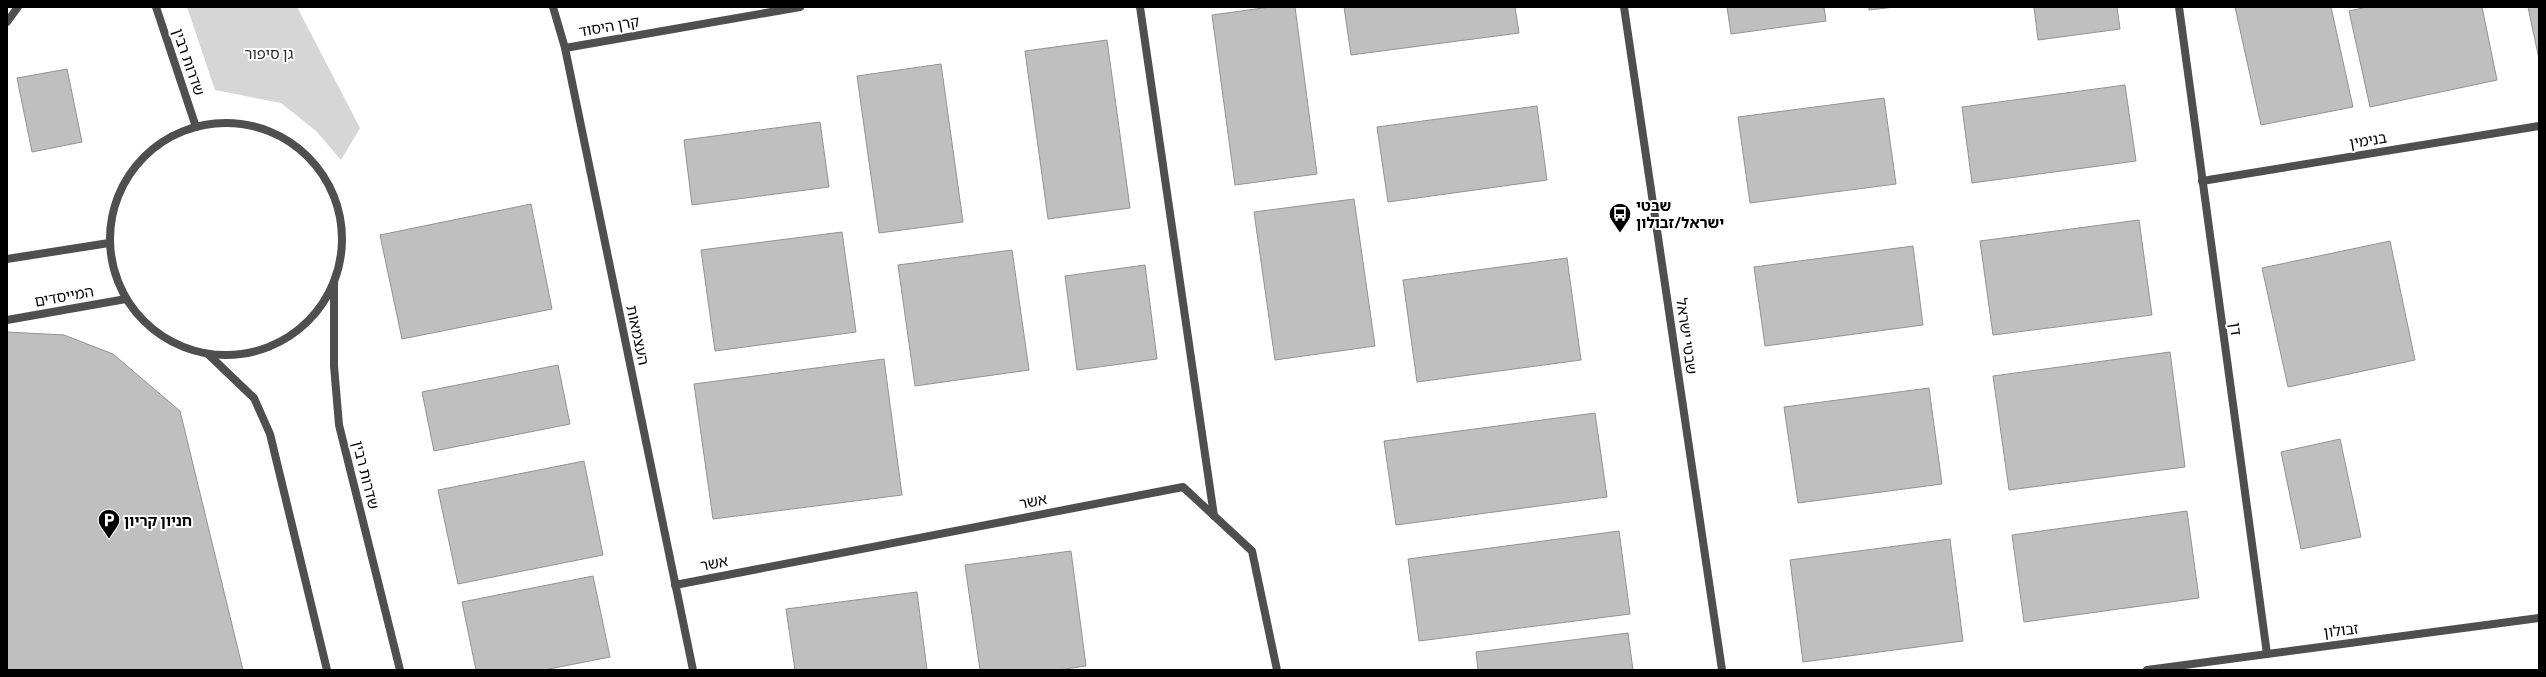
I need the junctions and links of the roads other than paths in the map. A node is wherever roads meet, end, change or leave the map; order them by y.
1 (18, 7) edge
2 (156, 7) edge
3 (553, 7) edge
4 (800, 7) edge
5 (1140, 7) edge
6 (1624, 7) edge
7 (2179, 7) edge
8 (7, 22) edge
9 (565, 48) junction
10 (2539, 126) edge
11 (196, 127) junction
12 (2202, 181) junction
13 (109, 243) junction
14 (7, 259) edge
15 (334, 282) junction
16 (126, 299) junction
17 (7, 320) edge
18 (209, 354) junction
19 (1214, 516) junction
20 (675, 584) junction
21 (2539, 618) edge
22 (2267, 654) junction
23 (327, 670) edge
24 (400, 670) edge
25 (693, 670) edge
26 (1277, 670) edge
27 (1722, 670) edge
28 (2147, 670) edge

1 - 8 street
2 - 11 street, שדרות רבין
3 - 9 street, העצמאות
4 - 9 street, קרן היסוד
5 - 19 street
6 - 27 street, שבטי ישראל
7 - 12 street, דן
9 - 20 street, העצמאות
10 - 12 street, בנימין
11 - 13 street
11 - 15 street
12 - 22 street, דן
13 - 14 street
13 - 16 street
15 - 18 street
15 - 24 street, שדרות רבין
16 - 17 street, המייסדים
16 - 18 street
18 - 23 street
19 - 20 street, אשר
19 - 26 street, אשר
20 - 25 street, העצמאות
21 - 22 street, זבולון
22 - 28 street, זבולון

